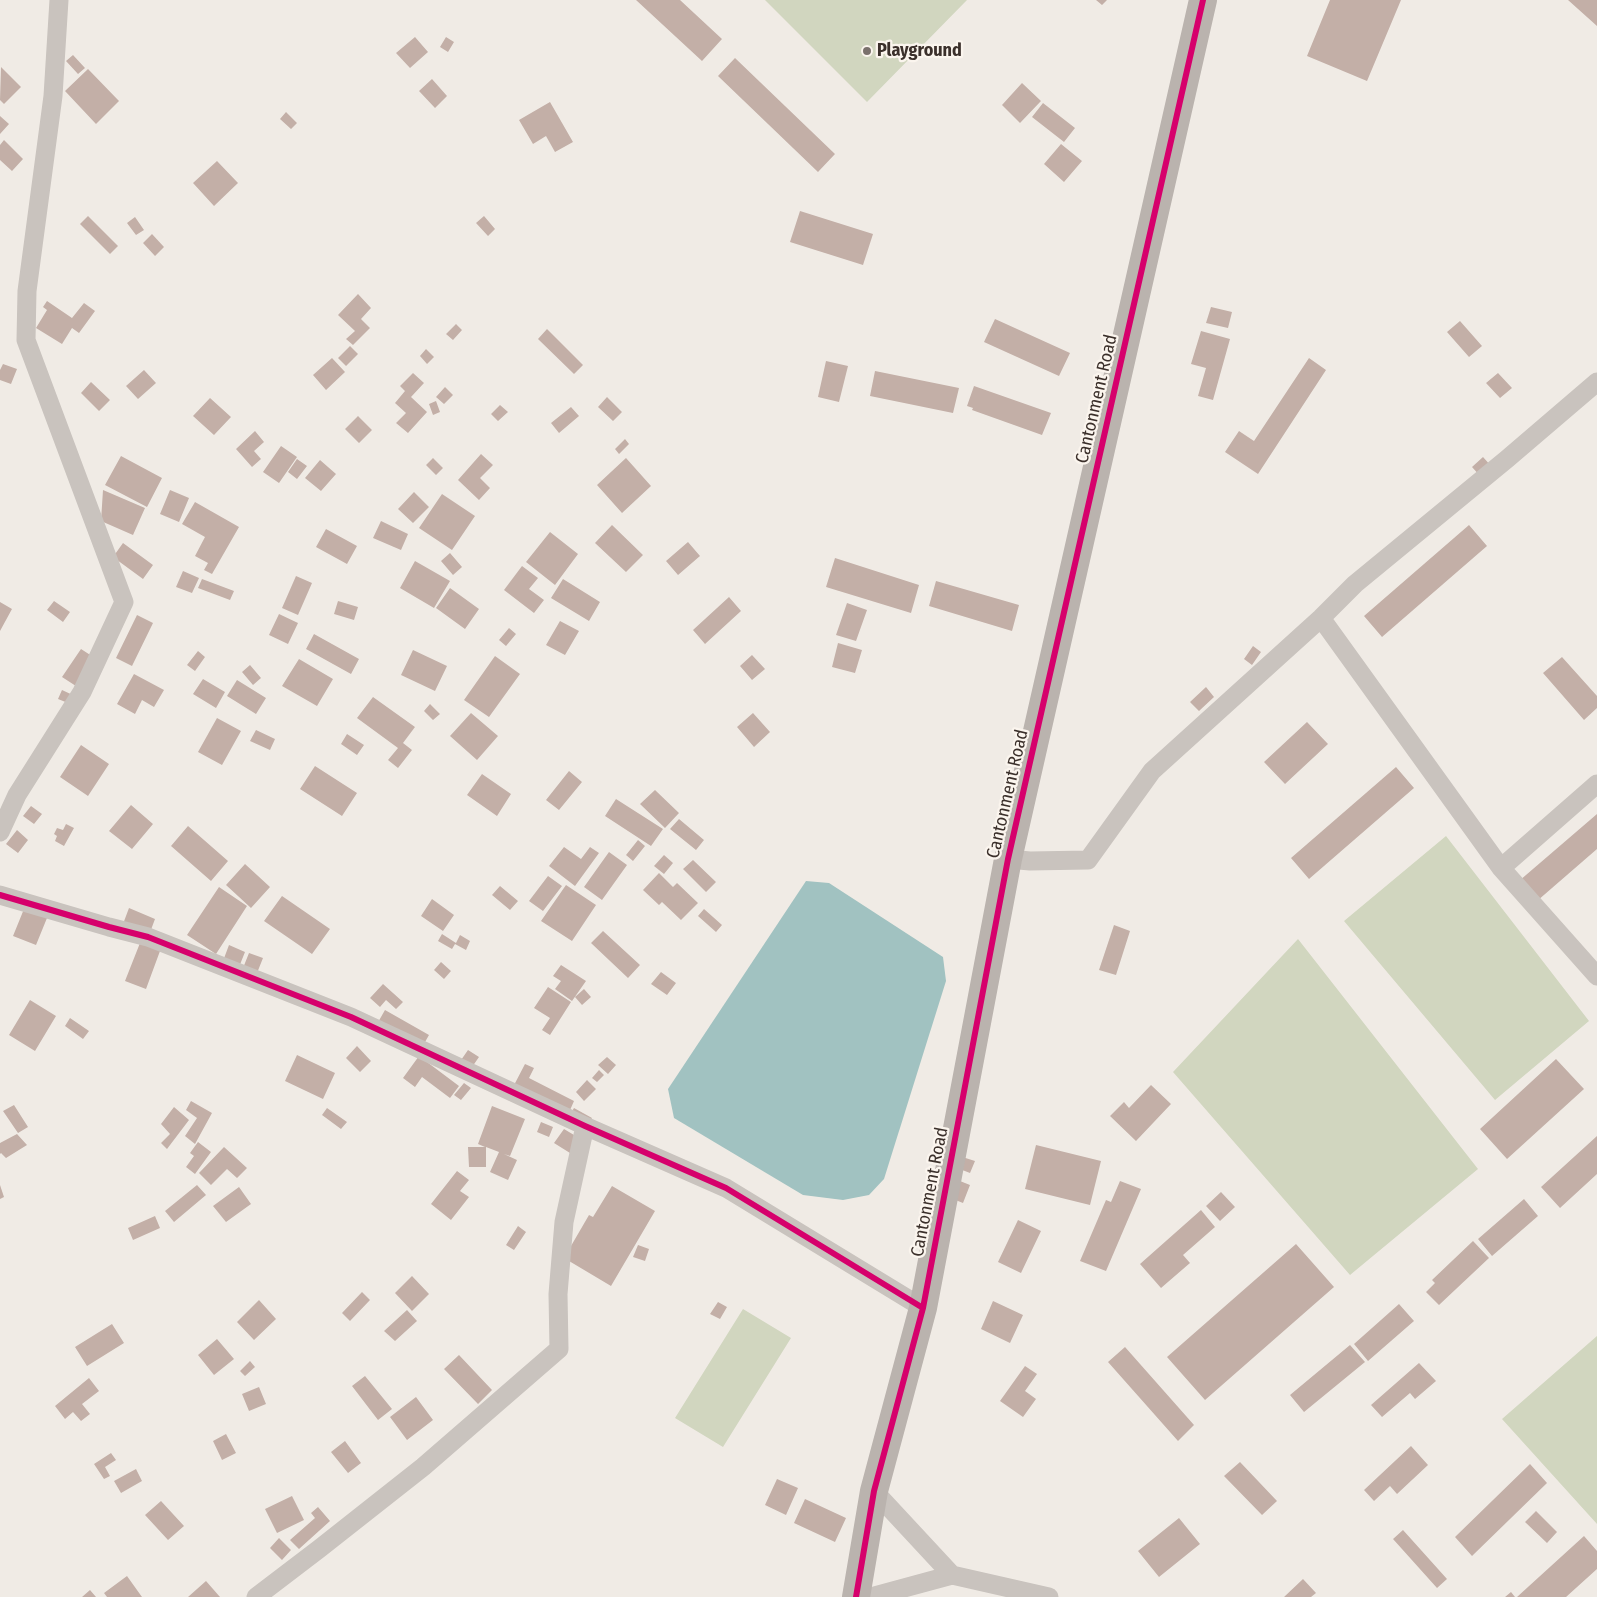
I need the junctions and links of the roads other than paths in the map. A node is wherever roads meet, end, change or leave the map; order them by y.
1 (59, 0) edge
2 (1204, 0) edge
3 (1597, 382) edge
4 (1321, 618) junction
5 (1597, 784) edge
6 (0, 832) edge
7 (1008, 859) junction
8 (1501, 868) junction
9 (0, 895) edge
10 (1597, 976) edge
11 (585, 1126) junction
12 (923, 1308) junction
13 (874, 1491) junction
14 (952, 1575) junction
15 (256, 1597) edge
16 (856, 1597) edge
17 (871, 1597) edge
18 (1049, 1597) edge

1 - 6 street
2 - 7 street, Cantonment Road
3 - 4 street
4 - 7 street
4 - 8 street
5 - 8 street
7 - 12 street, Cantonment Road
8 - 10 street
9 - 11 street
11 - 12 street
11 - 15 street
12 - 13 street, Cantonment Road
13 - 14 street
13 - 16 street, Cantonment Road
14 - 17 street
14 - 18 street

